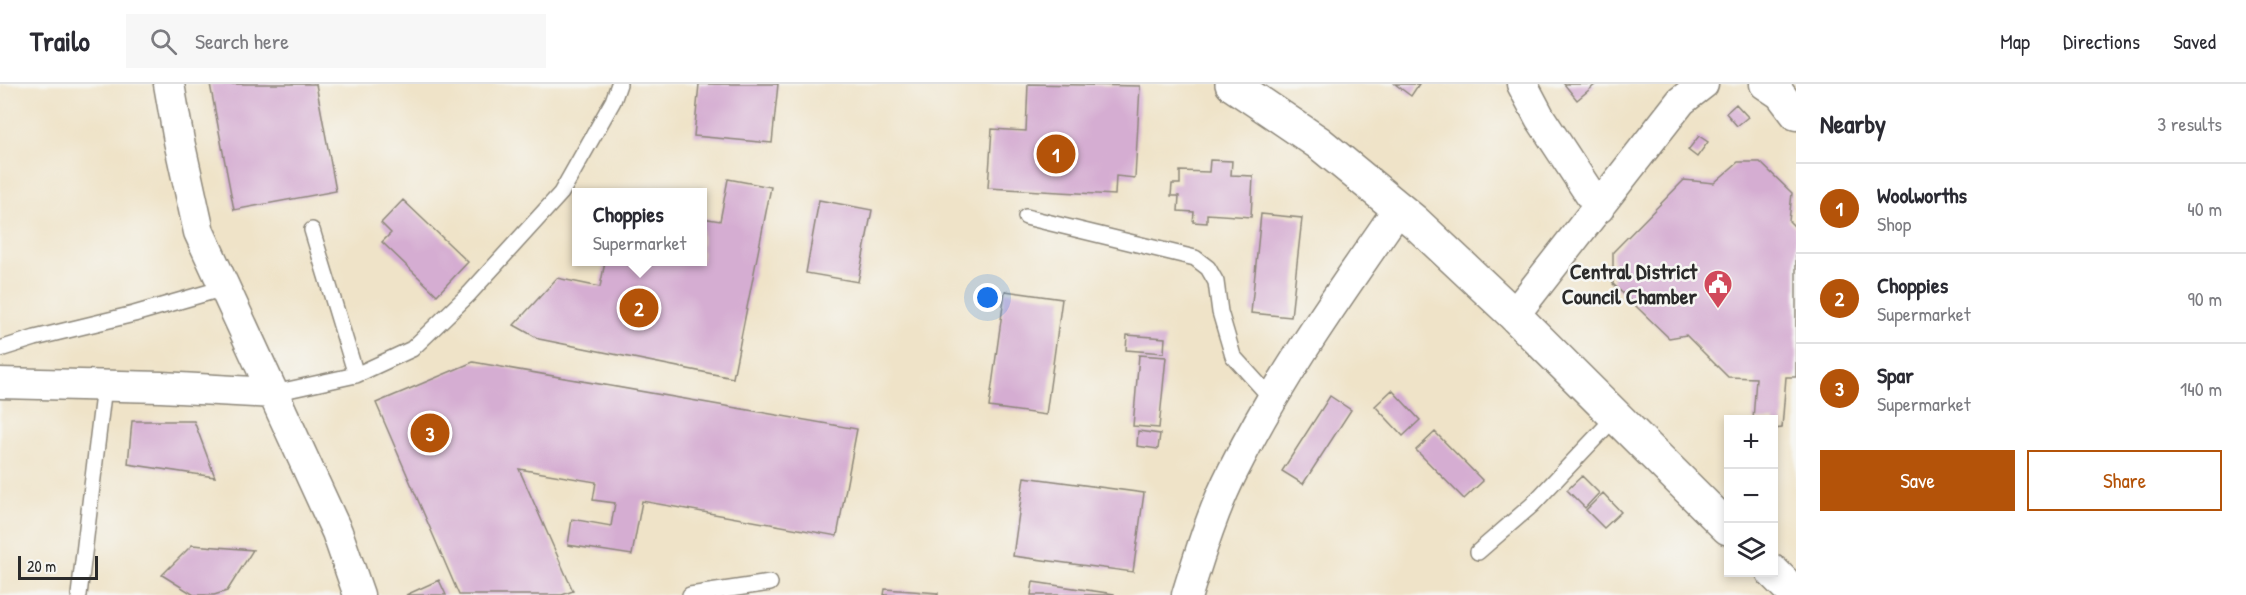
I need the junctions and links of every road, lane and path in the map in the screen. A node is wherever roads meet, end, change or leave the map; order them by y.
1 (169, 84) edge
2 (619, 84) edge
3 (1232, 84) edge
4 (1522, 84) edge
5 (1703, 84) edge
6 (1765, 84) edge
7 (1796, 115) edge
8 (1399, 208) junction
9 (1599, 208) junction
10 (1026, 217) dead end
11 (312, 230) dead end
12 (224, 288) junction
13 (1514, 315) junction
14 (0, 349) edge
15 (356, 375) junction
16 (0, 383) edge
17 (104, 386) junction
18 (274, 393) junction
19 (1272, 399) junction
20 (1616, 416) junction
21 (1724, 524) edge
22 (1478, 552) dead end
23 (1777, 577) edge
24 (770, 583) dead end
25 (79, 595) edge
26 (359, 595) edge
27 (690, 595) edge
28 (1187, 595) edge
29 (1796, 595) edge

1 - 12 street
2 - 15 lane
3 - 8 main road
4 - 9 street
5 - 9 street
6 - 7 street
8 - 13 main road
8 - 19 street
9 - 13 street
10 - 19 lane
11 - 15 lane
12 - 14 lane
12 - 18 street
13 - 20 main road
15 - 18 lane
16 - 17 street
17 - 18 street
17 - 25 lane
18 - 26 street
19 - 28 street
20 - 21 main road
20 - 22 lane
23 - 29 main road
24 - 27 lane

